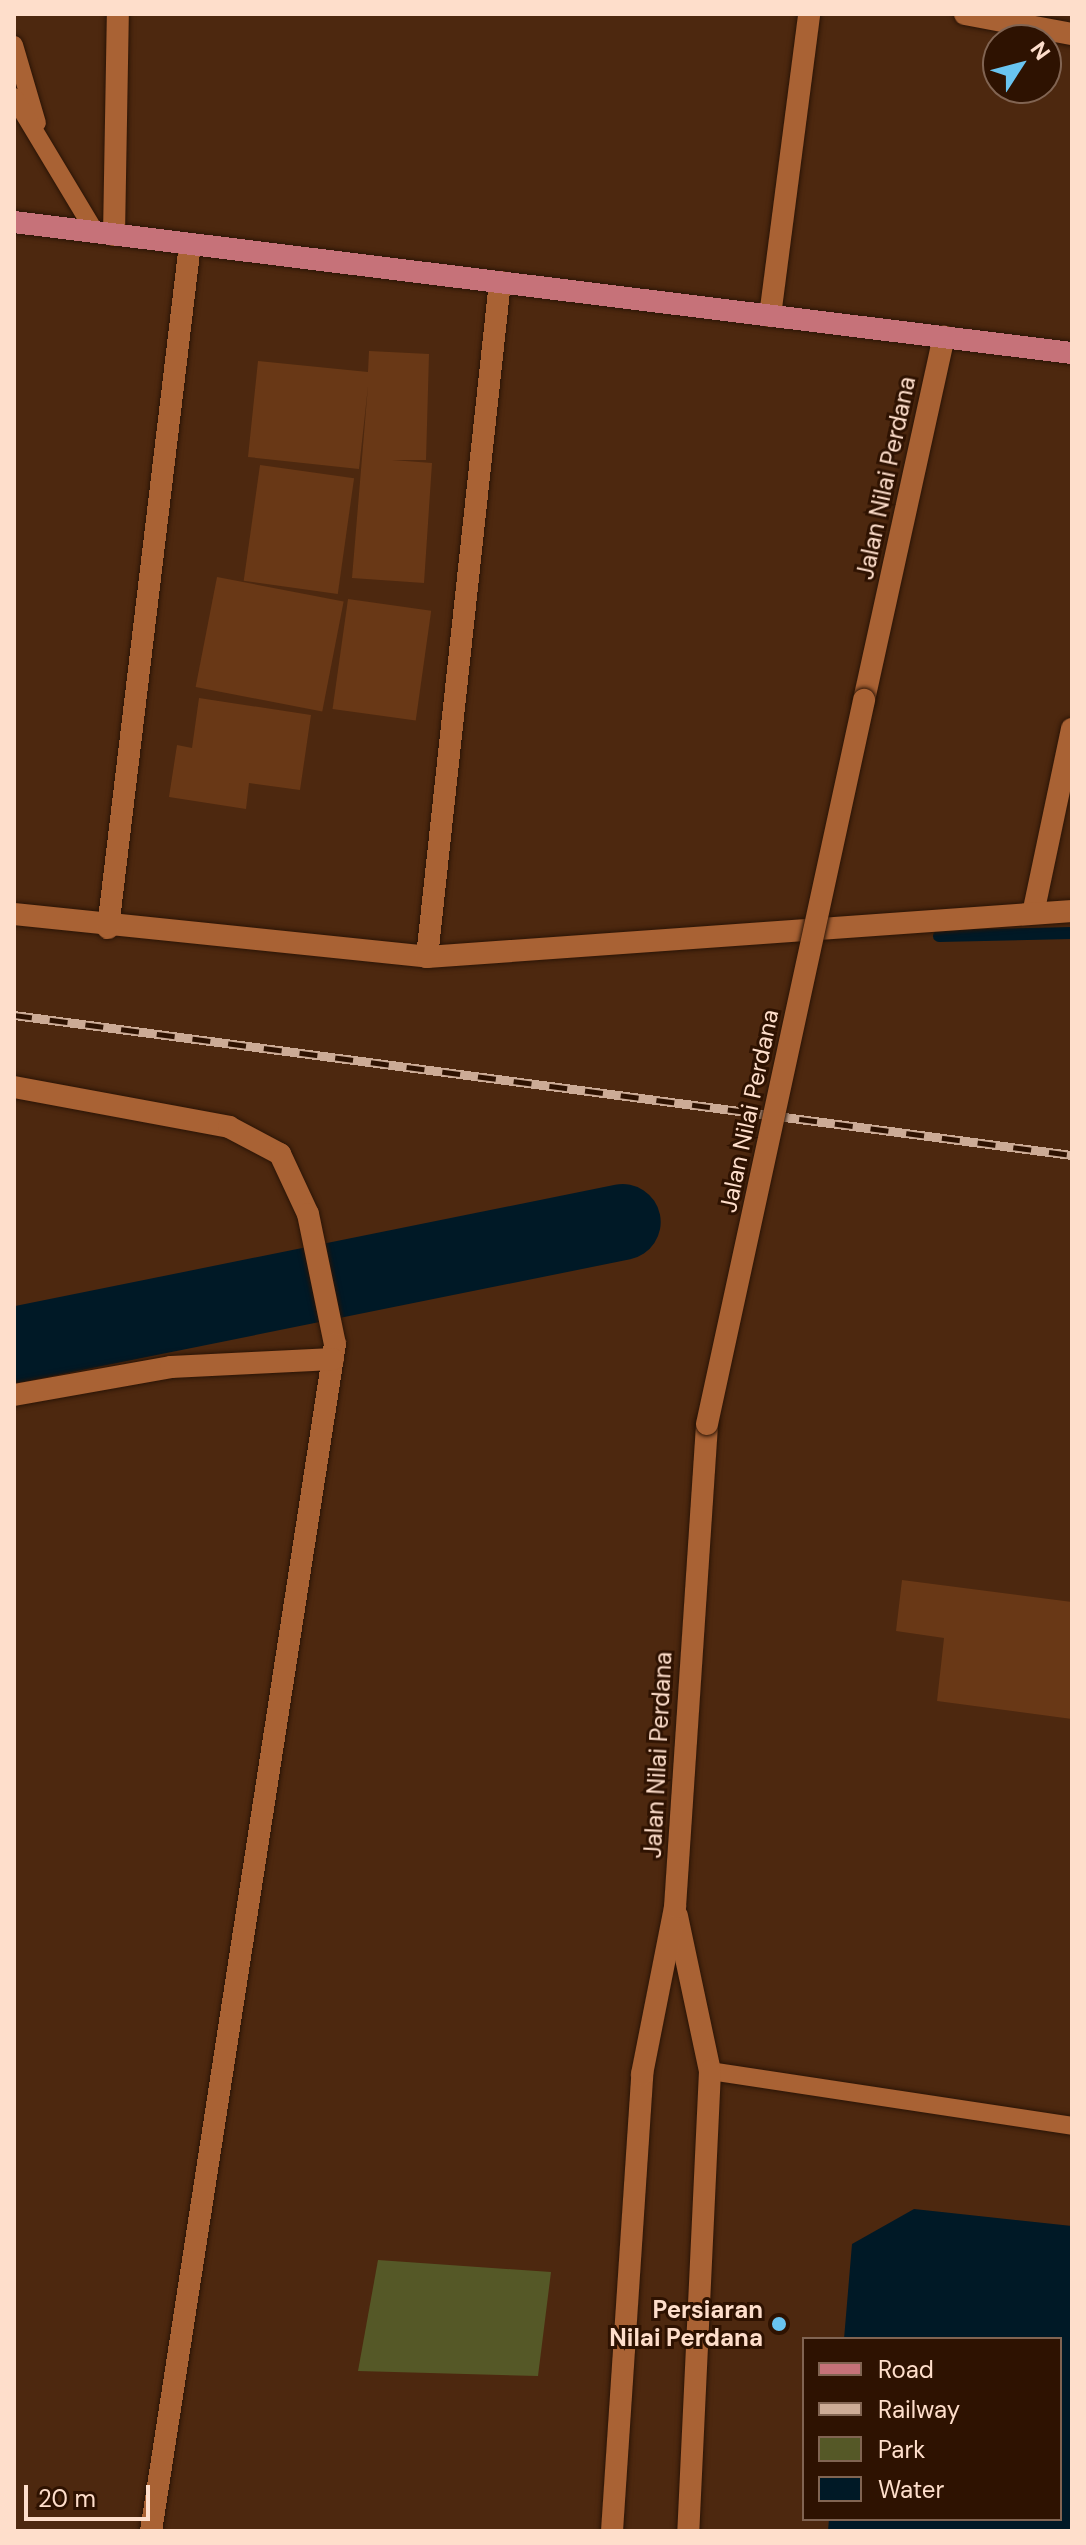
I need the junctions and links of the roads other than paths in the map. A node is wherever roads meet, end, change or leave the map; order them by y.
1 (118, 14) edge
2 (809, 14) edge
3 (965, 14) edge
4 (1017, 19) edge
5 (1072, 34) edge
6 (14, 45) edge
7 (14, 97) edge
8 (43, 143) junction
9 (14, 222) edge
10 (104, 233) junction
11 (190, 244) junction
12 (500, 282) junction
13 (770, 316) junction
14 (944, 337) junction
15 (1072, 353) edge
16 (1072, 729) edge
17 (1034, 909) junction
18 (1072, 911) edge
19 (14, 914) edge
20 (108, 928) junction
21 (427, 957) junction
22 (14, 1087) edge
23 (334, 1351) junction
24 (14, 1395) edge
25 (675, 1907) junction
26 (710, 2071) junction
27 (1072, 2126) edge
28 (151, 2531) edge
29 (612, 2531) edge
30 (688, 2531) edge

1 - 10 street
2 - 13 street
3 - 4 street
4 - 5 street
6 - 8 lane
7 - 8 lane
8 - 10 lane
9 - 10 main road
10 - 11 main road
11 - 12 main road
11 - 20 street
12 - 13 main road
12 - 21 street
13 - 14 main road
14 - 15 main road
14 - 25 street, Jalan Nilai Perdana, bridge
16 - 17 street
17 - 18 street
17 - 21 street
19 - 20 street
20 - 21 street
22 - 23 street
23 - 24 street
23 - 28 street
25 - 26 street, Jalan Nilai Perdana
25 - 29 street, Jalan Nilai Perdana
26 - 27 lane
26 - 30 street, Jalan Nilai Perdana

